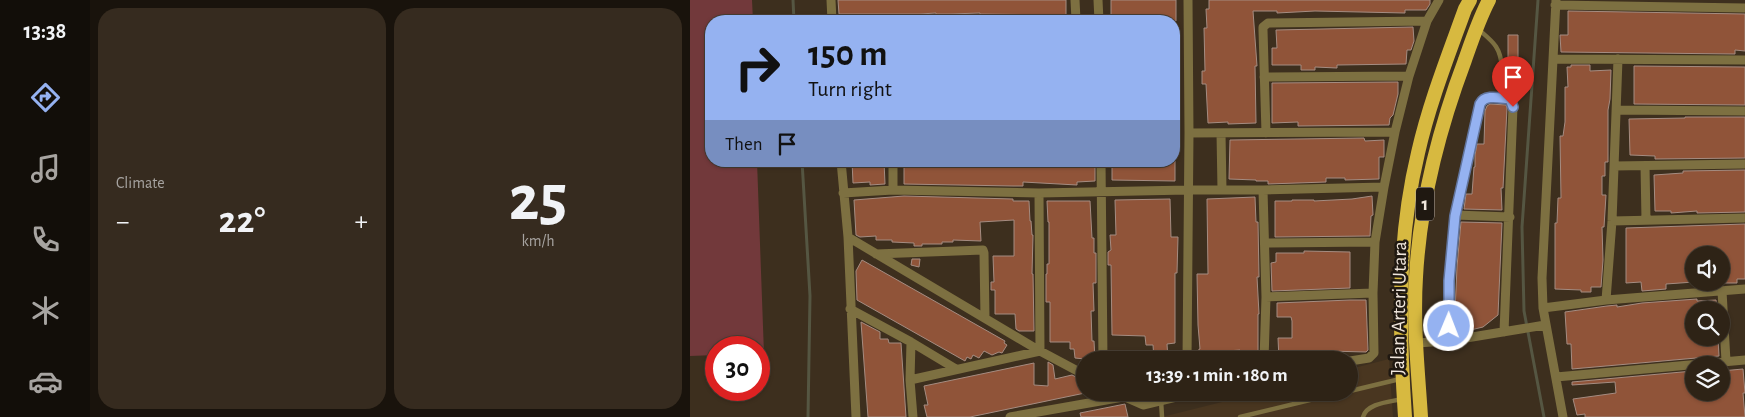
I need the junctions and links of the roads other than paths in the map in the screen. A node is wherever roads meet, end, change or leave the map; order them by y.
1 (831, 0) edge
2 (1075, 0) edge
3 (1098, 0) edge
4 (1188, 0) edge
5 (1439, 0) edge
6 (1470, 0) edge
7 (1489, 0) edge
8 (1555, 3) edge
9 (1745, 8) edge
10 (832, 15) edge
11 (1076, 15) edge
12 (1099, 15) edge
13 (1427, 21) junction
14 (1477, 28) junction
15 (1554, 59) junction
16 (1618, 59) junction
17 (1745, 60) edge
18 (1502, 67) dead end
19 (1409, 76) junction
20 (1264, 77) junction
21 (1616, 110) junction
22 (1745, 111) edge
23 (1395, 132) junction
24 (1190, 133) junction
25 (1222, 133) junction
26 (1266, 133) junction
27 (1745, 164) edge
28 (1614, 166) junction
29 (1645, 166) junction
30 (841, 167) edge
31 (893, 167) edge
32 (1101, 167) edge
33 (1384, 187) junction
34 (893, 190) junction
35 (1188, 190) junction
36 (1222, 190) junction
37 (1264, 190) junction
38 (843, 193) junction
39 (1039, 193) junction
40 (1100, 193) junction
41 (1455, 216) junction
42 (1510, 217) junction
43 (1745, 218) edge
44 (1646, 220) junction
45 (1612, 221) junction
46 (848, 237) junction
47 (1265, 242) junction
48 (1375, 242) junction
49 (876, 254) junction
50 (1745, 289) edge
51 (1730, 290) edge
52 (1722, 291) joint
53 (1373, 293) junction
54 (1266, 297) junction
55 (1606, 300) junction
56 (1543, 308) junction
57 (850, 309) junction
58 (984, 318) junction
59 (1541, 325) junction
60 (1508, 331) junction
61 (911, 342) junction
62 (1448, 342) junction
63 (1416, 343) junction
64 (1040, 351) junction
65 (1103, 351) edge
66 (1187, 351) edge
67 (1264, 351) edge
68 (1726, 356) edge
69 (1358, 359) edge
70 (1745, 360) edge
71 (1730, 361) edge
72 (1685, 365) edge
73 (1745, 367) edge
74 (956, 369) junction
75 (1076, 371) edge
76 (1556, 378) junction
77 (1403, 379) junction
78 (910, 380) junction
79 (1358, 389) edge
80 (1404, 398) junction
81 (1089, 401) edge
82 (1134, 401) edge
83 (1156, 401) edge
84 (1161, 401) edge
85 (1306, 401) edge
86 (856, 417) edge
87 (913, 417) edge
88 (1010, 417) edge
89 (1162, 417) edge
90 (1240, 417) edge
91 (1363, 417) edge
92 (1405, 417) edge
93 (1421, 417) edge
94 (1562, 417) edge

1 - 10 street
2 - 11 street
3 - 12 street
4 - 24 street
5 - 13 street
6 - 77 highway, Jalan Arteri Utara / 1
7 - 14 highway, Jalan Arteri Utara / 1
8 - 9 street
8 - 15 street
13 - 19 street
13 - 20 street
14 - 18 lane
14 - 63 highway, Jalan Arteri Utara / 1
15 - 16 street
15 - 56 street
16 - 17 street
16 - 21 street
19 - 20 street
19 - 23 street
20 - 26 street
21 - 22 street
21 - 28 street
23 - 26 street
23 - 33 street
24 - 25 street
24 - 35 street
25 - 26 street
25 - 36 street
27 - 29 street
28 - 29 street
28 - 45 street
29 - 44 street
30 - 38 street
31 - 34 street
32 - 40 street
33 - 37 street
33 - 48 street
34 - 38 street
34 - 39 street
35 - 36 street
35 - 40 street
35 - 66 street
36 - 37 street
37 - 47 street
38 - 46 street
39 - 40 street
39 - 64 street
40 - 65 street
41 - 42 street
41 - 42 street
41 - 62 street
42 - 60 street
43 - 44 street
44 - 45 street
45 - 55 street
46 - 49 street
46 - 57 street
47 - 48 street
47 - 54 street
48 - 53 street
49 - 58 street
49 - 58 street
50 - 51 street
52 - 55 street
52 - 68 street
53 - 54 street
53 - 69 street
54 - 67 street
55 - 56 street
56 - 59 street
57 - 61 street
57 - 86 street
58 - 64 street
59 - 60 street
59 - 76 street
60 - 62 street
61 - 74 street
61 - 78 street
62 - 63 street
63 - 93 highway, Jalan Arteri Utara / 1
64 - 74 street
64 - 75 street
70 - 71 street
70 - 73 street
72 - 76 street
74 - 78 street
76 - 94 street
77 - 79 lane
77 - 80 highway, Jalan Arteri Utara / 1
78 - 87 street
80 - 91 lane
80 - 92 highway, Jalan Arteri Utara / 1
81 - 88 street
82 - 83 street
84 - 89 lane
85 - 90 lane

